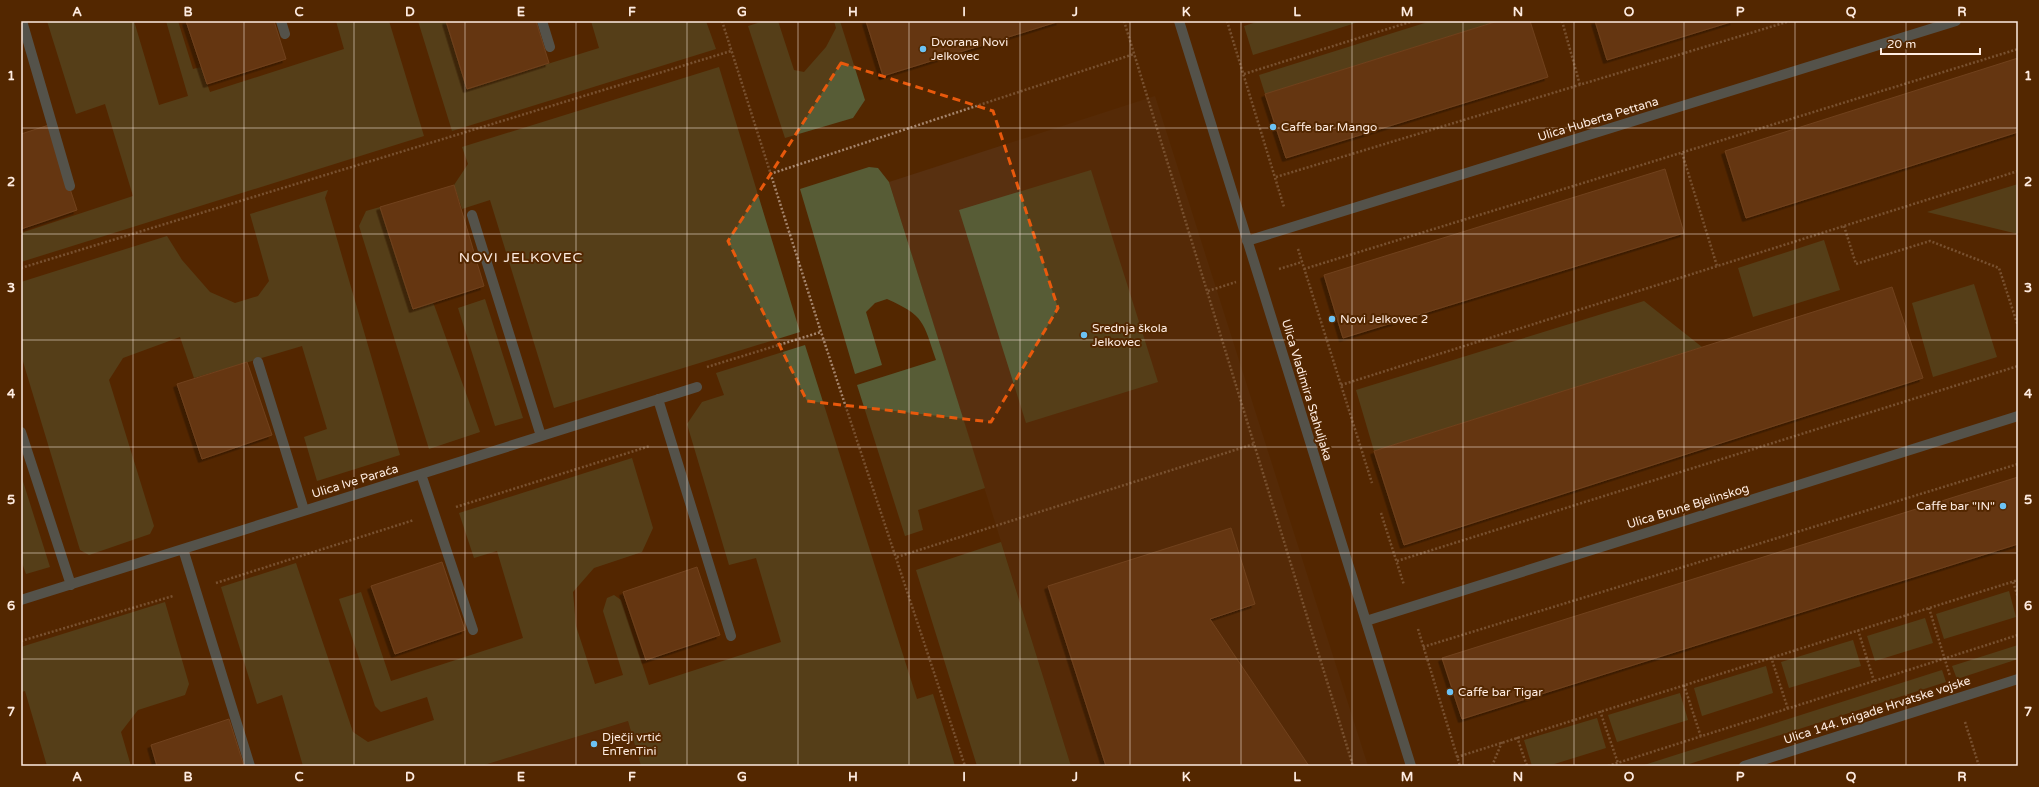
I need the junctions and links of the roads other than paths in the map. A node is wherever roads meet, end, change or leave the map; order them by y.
1 (22, 21) edge
2 (281, 21) edge
3 (542, 21) edge
4 (1179, 21) edge
5 (1956, 21) edge
6 (285, 34) dead end
7 (550, 47) dead end
8 (70, 186) dead end
9 (472, 215) dead end
10 (1247, 241) junction
11 (258, 362) dead end
12 (697, 387) dead end
13 (658, 399) junction
14 (2018, 416) edge
15 (21, 432) edge
16 (541, 436) junction
17 (421, 474) junction
18 (304, 510) junction
19 (182, 549) junction
20 (71, 584) junction
21 (21, 600) edge
22 (1366, 621) junction
23 (473, 630) dead end
24 (731, 636) dead end
25 (2018, 679) edge
26 (250, 766) edge
27 (1411, 766) edge
28 (1744, 766) edge

1 - 8 street
2 - 6 street
3 - 7 street
4 - 10 street, Ulica Vladimira Stahuljaka
5 - 10 street, Ulica Huberta Pettana
9 - 16 street
10 - 22 street, Ulica Vladimira Stahuljaka
11 - 18 street
12 - 13 street, Ulica Ive Paraća
13 - 16 street, Ulica Ive Paraća
13 - 24 street
14 - 22 street, Ulica Brune Bjelinskog
15 - 20 street
16 - 17 street, Ulica Ive Paraća
17 - 18 street, Ulica Ive Paraća
17 - 23 street
18 - 19 street, Ulica Ive Paraća
19 - 20 street, Ulica Ive Paraća
19 - 26 street
20 - 21 street, Ulica Ive Paraća
22 - 27 street, Ulica Vladimira Stahuljaka
25 - 28 street, Ulica 144. brigade Hrvatske vojske

